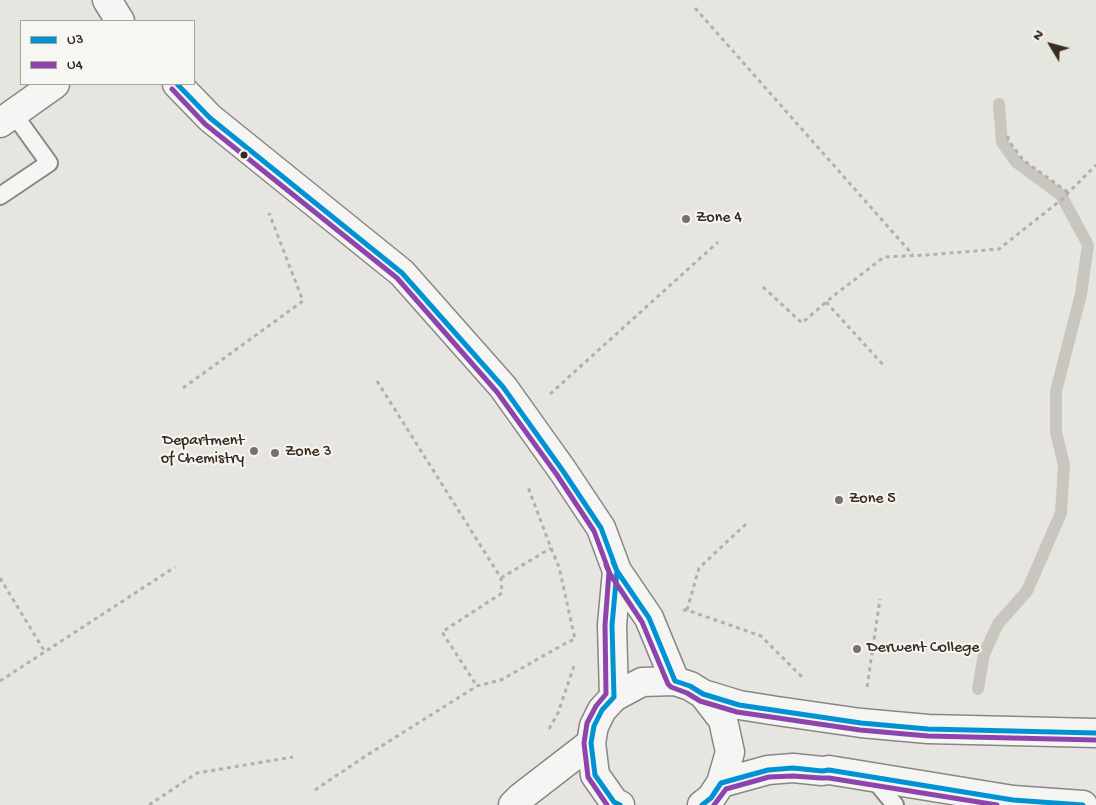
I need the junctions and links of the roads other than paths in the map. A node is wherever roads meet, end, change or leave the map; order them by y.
1 (107, 0) edge
2 (119, 20) edge
3 (54, 85) edge
4 (178, 85) edge
5 (7, 118) edge
6 (0, 196) edge
7 (616, 571) junction
8 (675, 681) junction
9 (703, 694) junction
10 (614, 697) junction
11 (1096, 733) edge
12 (591, 743) junction
13 (872, 777) junction
14 (721, 783) junction
15 (1009, 803) edge
16 (513, 805) edge
17 (620, 805) edge
18 (702, 805) edge
19 (895, 805) edge
20 (1083, 805) edge

1 - 2 street
3 - 5 street
4 - 7 street
5 - 6 lane
7 - 8 street
7 - 10 street
8 - 9 street
8 - 10 street
9 - 11 street
9 - 14 street
10 - 12 street
12 - 16 street
12 - 17 street
13 - 14 street
13 - 15 street
13 - 19 lane
14 - 18 street
15 - 20 street

